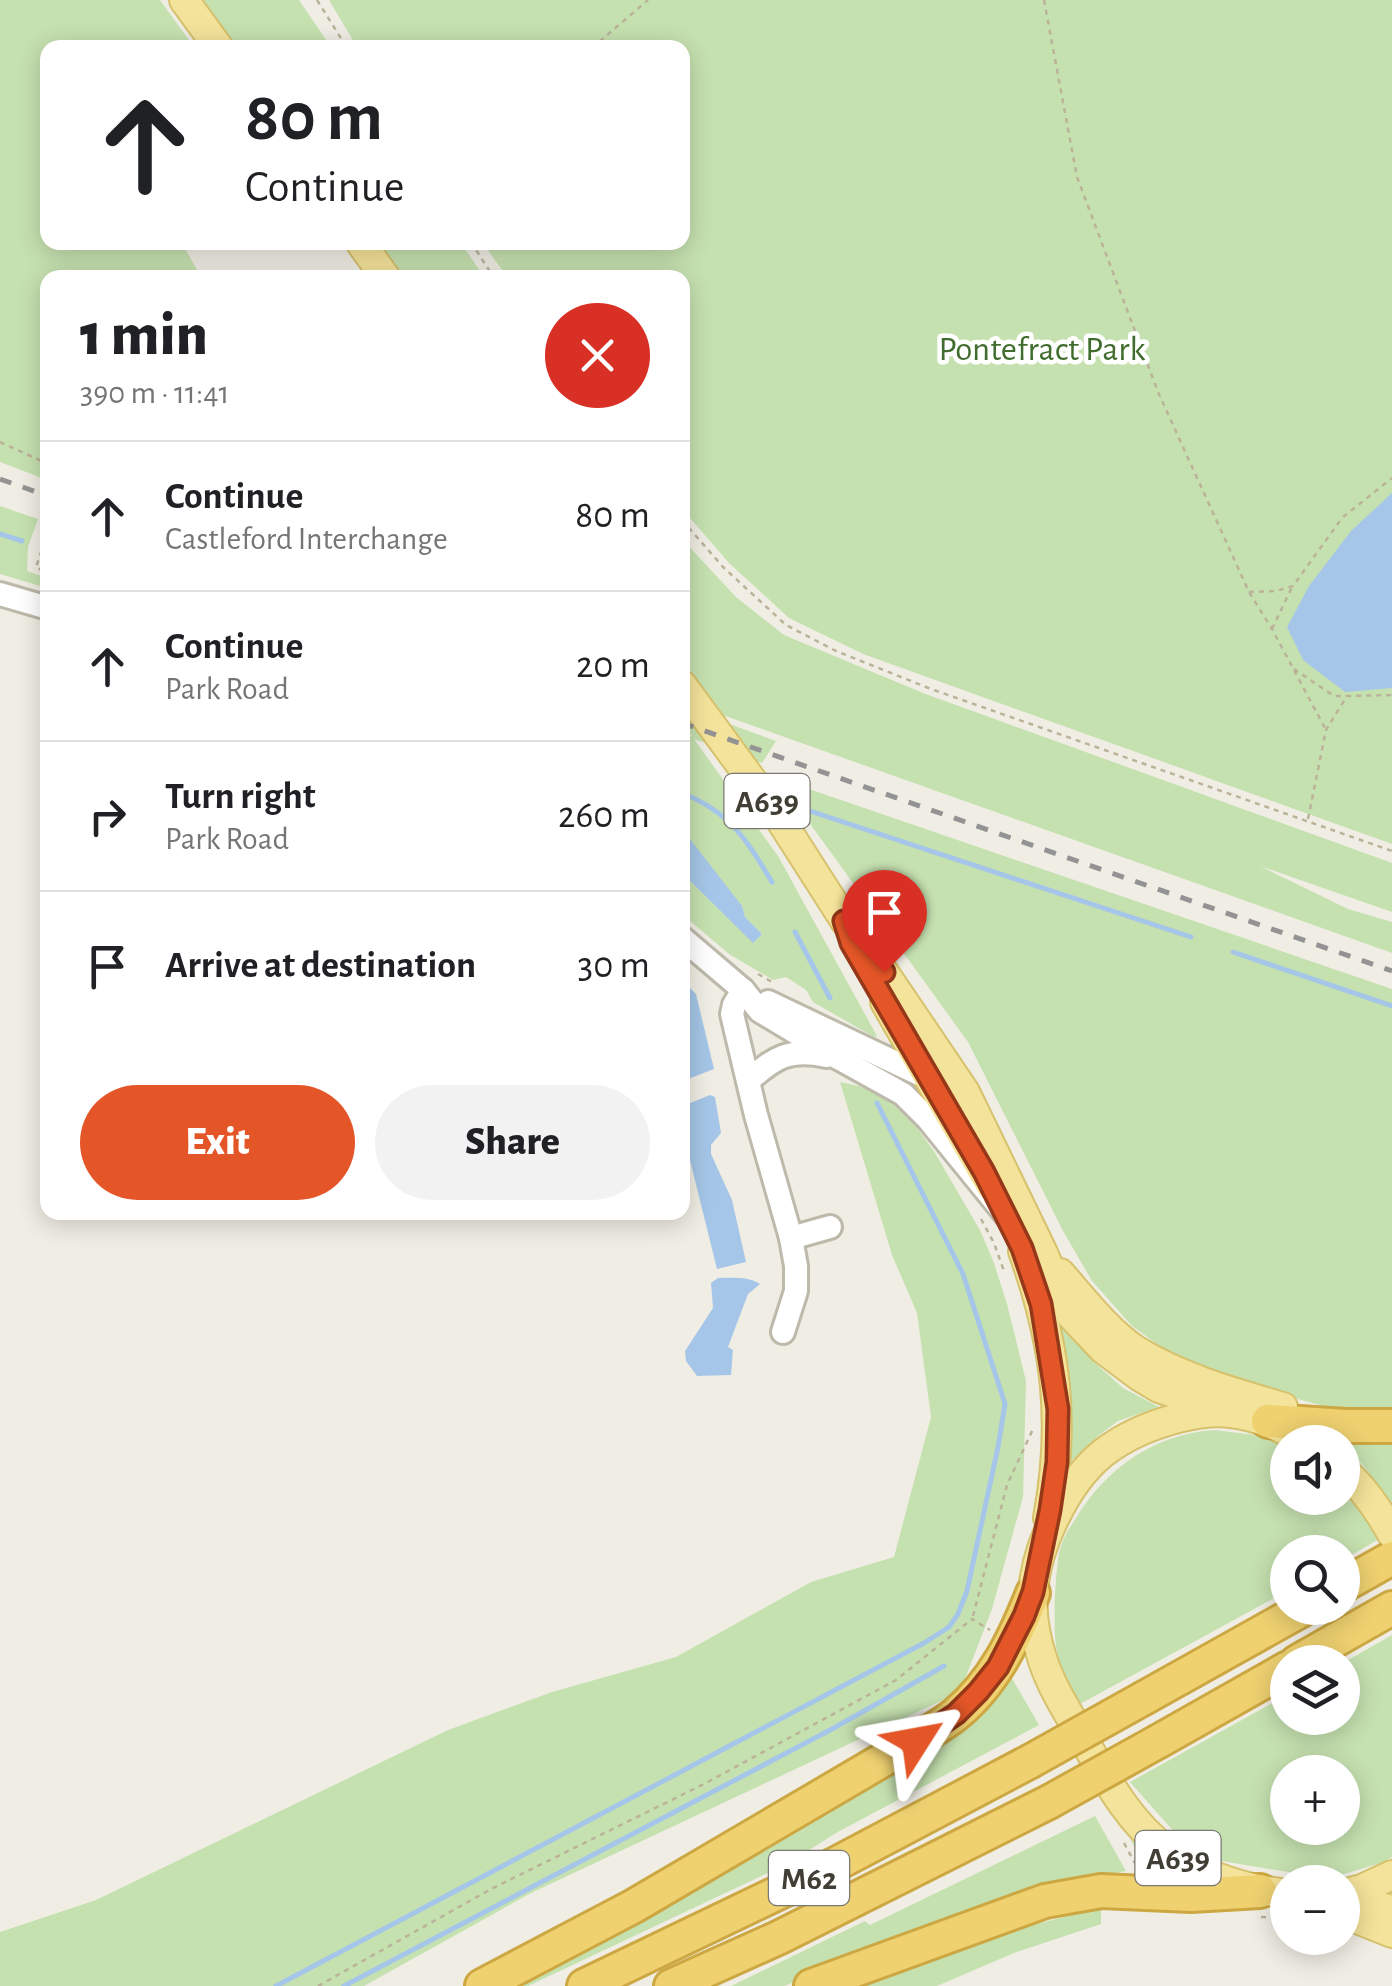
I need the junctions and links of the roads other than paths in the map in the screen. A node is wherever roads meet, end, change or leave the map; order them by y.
1 (184, 0) edge
2 (212, 40) edge
3 (0, 594) edge
4 (40, 606) edge
5 (690, 696) edge
6 (844, 921) junction
7 (690, 945) edge
8 (742, 990) junction
9 (840, 1060) junction
10 (930, 1080) junction
11 (748, 1081) junction
12 (965, 1092) junction
13 (992, 1214) junction
14 (830, 1227) dead end
15 (792, 1238) junction
16 (1032, 1250) junction
17 (783, 1332) dead end
18 (1229, 1412) junction
19 (1268, 1421) junction
20 (1276, 1425) edge
21 (1330, 1425) edge
22 (1343, 1425) edge
23 (1360, 1426) edge
24 (1392, 1426) edge
25 (1360, 1487) edge
26 (1392, 1534) edge
27 (1045, 1539) junction
28 (1392, 1558) edge
29 (1360, 1576) edge
30 (1033, 1592) junction
31 (1388, 1611) edge
32 (1274, 1625) edge
33 (1327, 1645) edge
34 (1270, 1678) edge
35 (1392, 1875) edge
36 (1360, 1890) edge
37 (1270, 1891) edge
38 (1270, 1892) edge
39 (1360, 1901) edge
40 (1392, 1910) edge
41 (1360, 1920) edge
42 (1392, 1932) edge
43 (482, 1986) edge
44 (584, 1986) edge
45 (671, 1986) edge
46 (811, 1986) edge

1 - 2 main road
3 - 4 street
5 - 6 main road, A639
6 - 10 main road
6 - 12 main road
7 - 8 street
8 - 9 street
8 - 10 street
8 - 11 street
9 - 11 street
9 - 13 street
10 - 12 street
10 - 13 main road
11 - 15 street
12 - 16 main road
13 - 16 main road
14 - 15 street
15 - 17 street
16 - 18 main road, A639
16 - 22 main road
16 - 27 main road, A639
18 - 19 main road, A639
18 - 27 main road, A639
19 - 20 main road, A639
19 - 21 highway
23 - 24 highway
25 - 26 main road
27 - 30 main road, A639
28 - 29 highway
30 - 37 main road, A639
30 - 43 highway
31 - 33 highway
32 - 44 highway, M62, bridge
34 - 45 highway, M62, bridge
35 - 36 main road
38 - 46 highway
39 - 40 main road
41 - 42 main road

